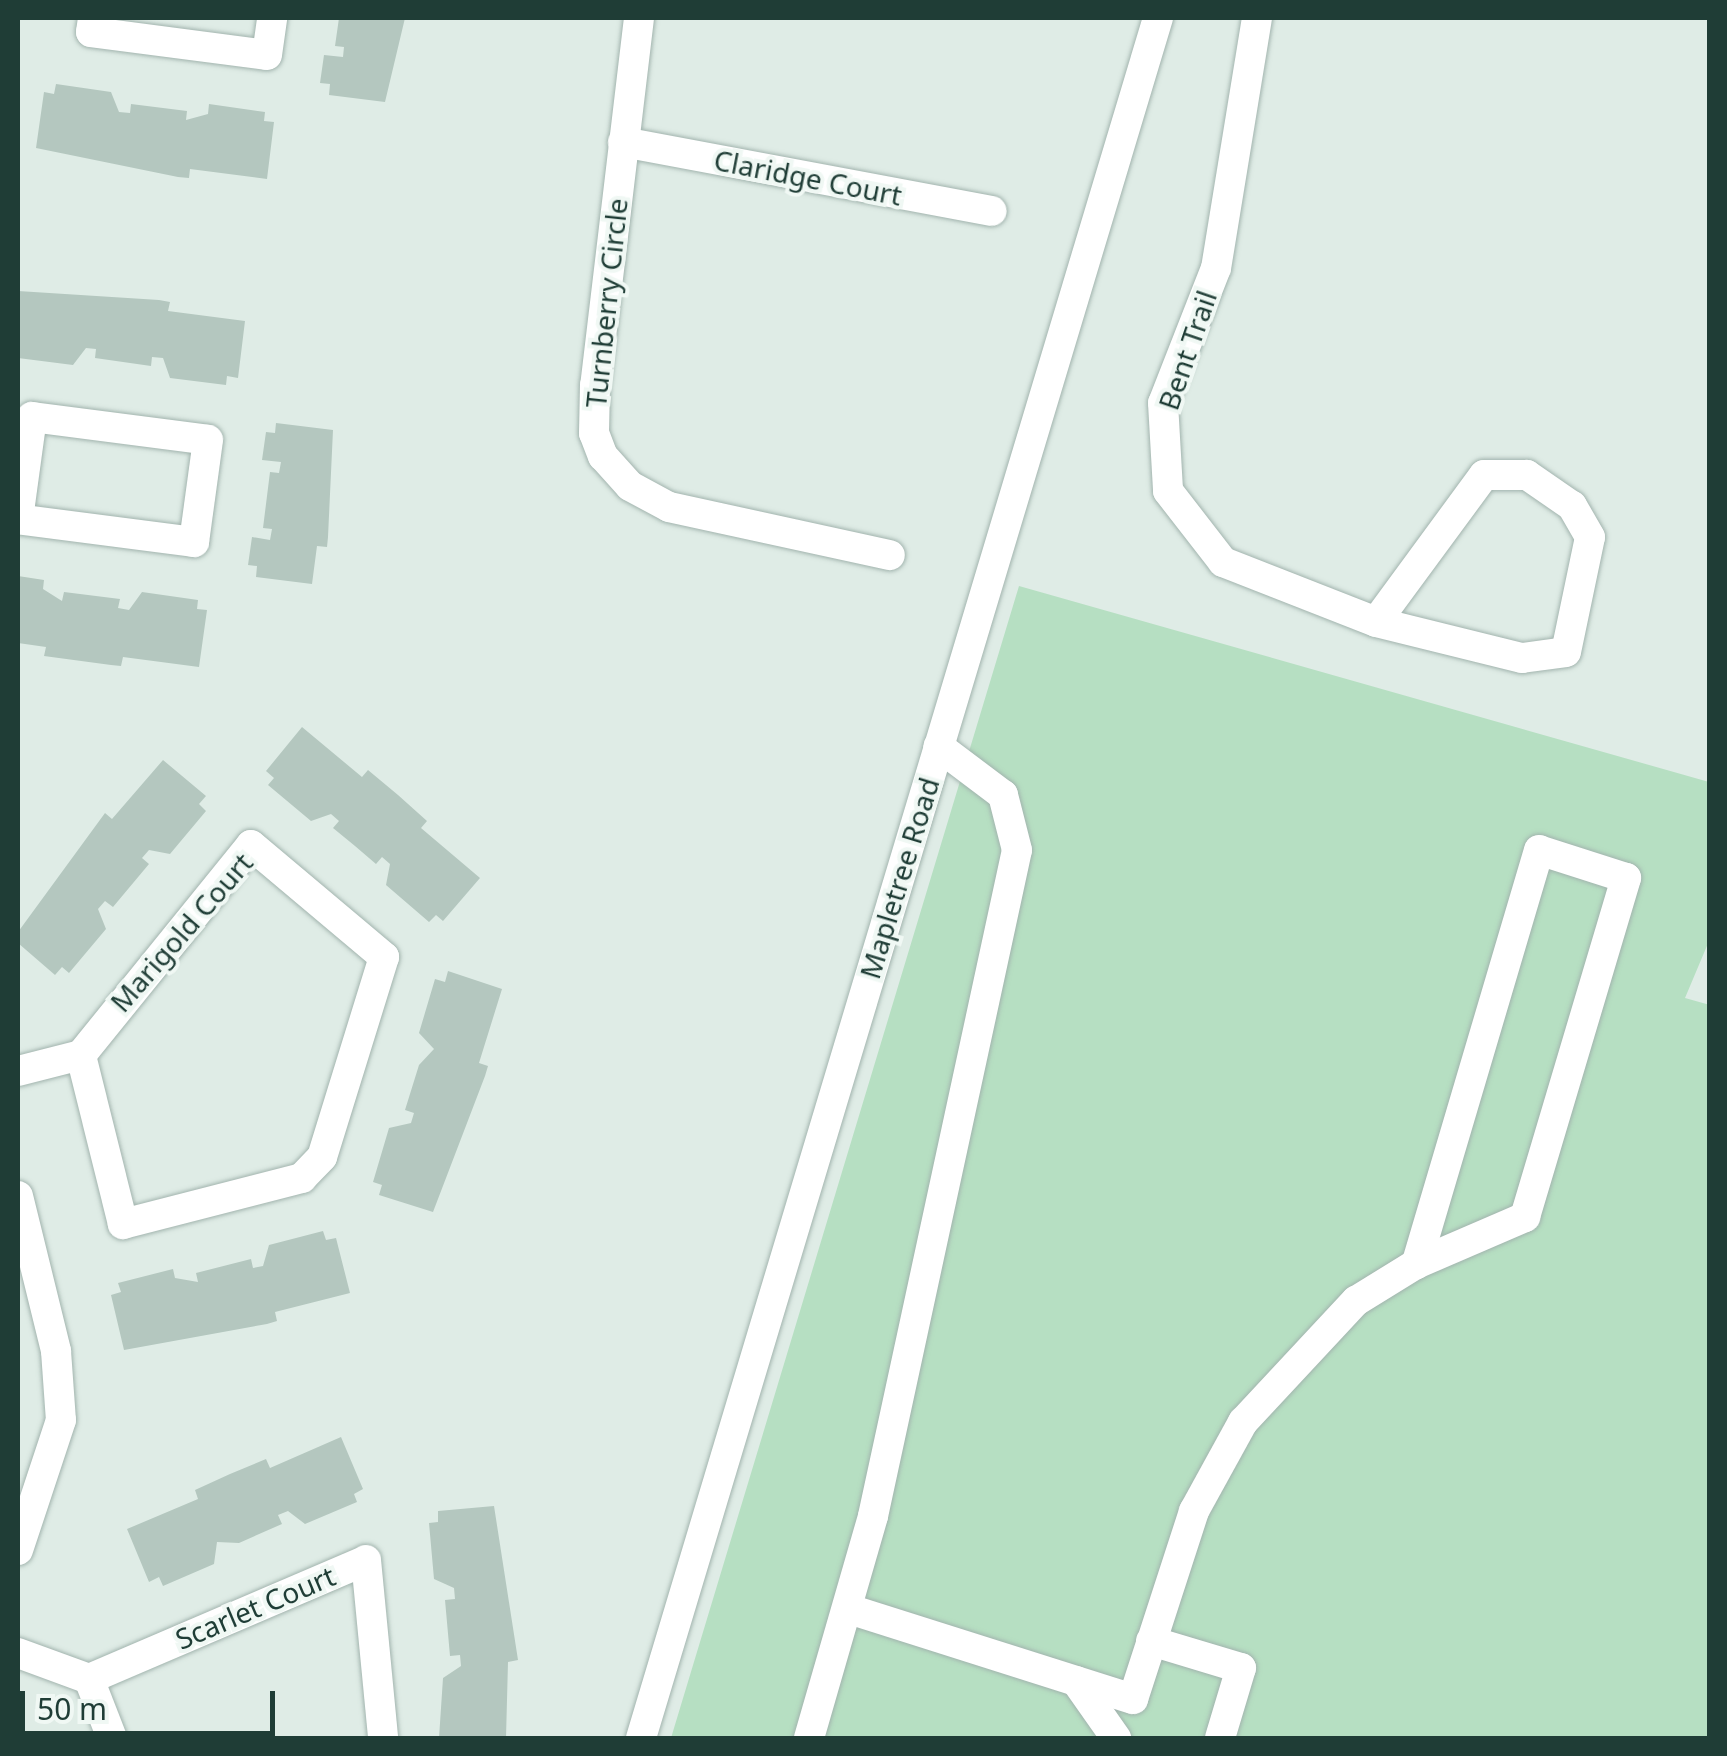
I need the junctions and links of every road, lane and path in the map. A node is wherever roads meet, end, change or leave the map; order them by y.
1 (93, 18) edge
2 (272, 18) edge
3 (639, 18) edge
4 (1158, 18) edge
5 (1257, 18) edge
6 (624, 142) junction
7 (992, 211) dead end
8 (22, 460) edge
9 (890, 555) dead end
10 (1376, 622) junction
11 (938, 746) junction
12 (81, 1055) junction
13 (18, 1071) edge
14 (18, 1196) edge
15 (1416, 1264) junction
16 (18, 1550) edge
17 (849, 1609) junction
18 (1151, 1641) junction
19 (18, 1652) edge
20 (89, 1679) junction
21 (1076, 1681) junction
22 (112, 1738) edge
23 (383, 1738) edge
24 (640, 1738) edge
25 (809, 1738) edge
26 (1116, 1738) edge
27 (1220, 1738) edge

1 - 2 street
3 - 6 street, Turnberry Circle
4 - 11 street, Mapletree Road
5 - 10 street, Bent Trail
6 - 7 street, Claridge Court
6 - 9 street, Turnberry Circle
8 - 8 street
10 - 10 street, Bent Trail
11 - 17 street
11 - 24 street, Mapletree Road
12 - 12 street, Marigold Court
12 - 13 street
14 - 16 street
15 - 15 street
15 - 18 street
17 - 21 street
17 - 25 street
18 - 21 street
18 - 27 street
19 - 20 street
20 - 22 street
20 - 23 street, Scarlet Court
21 - 26 street

